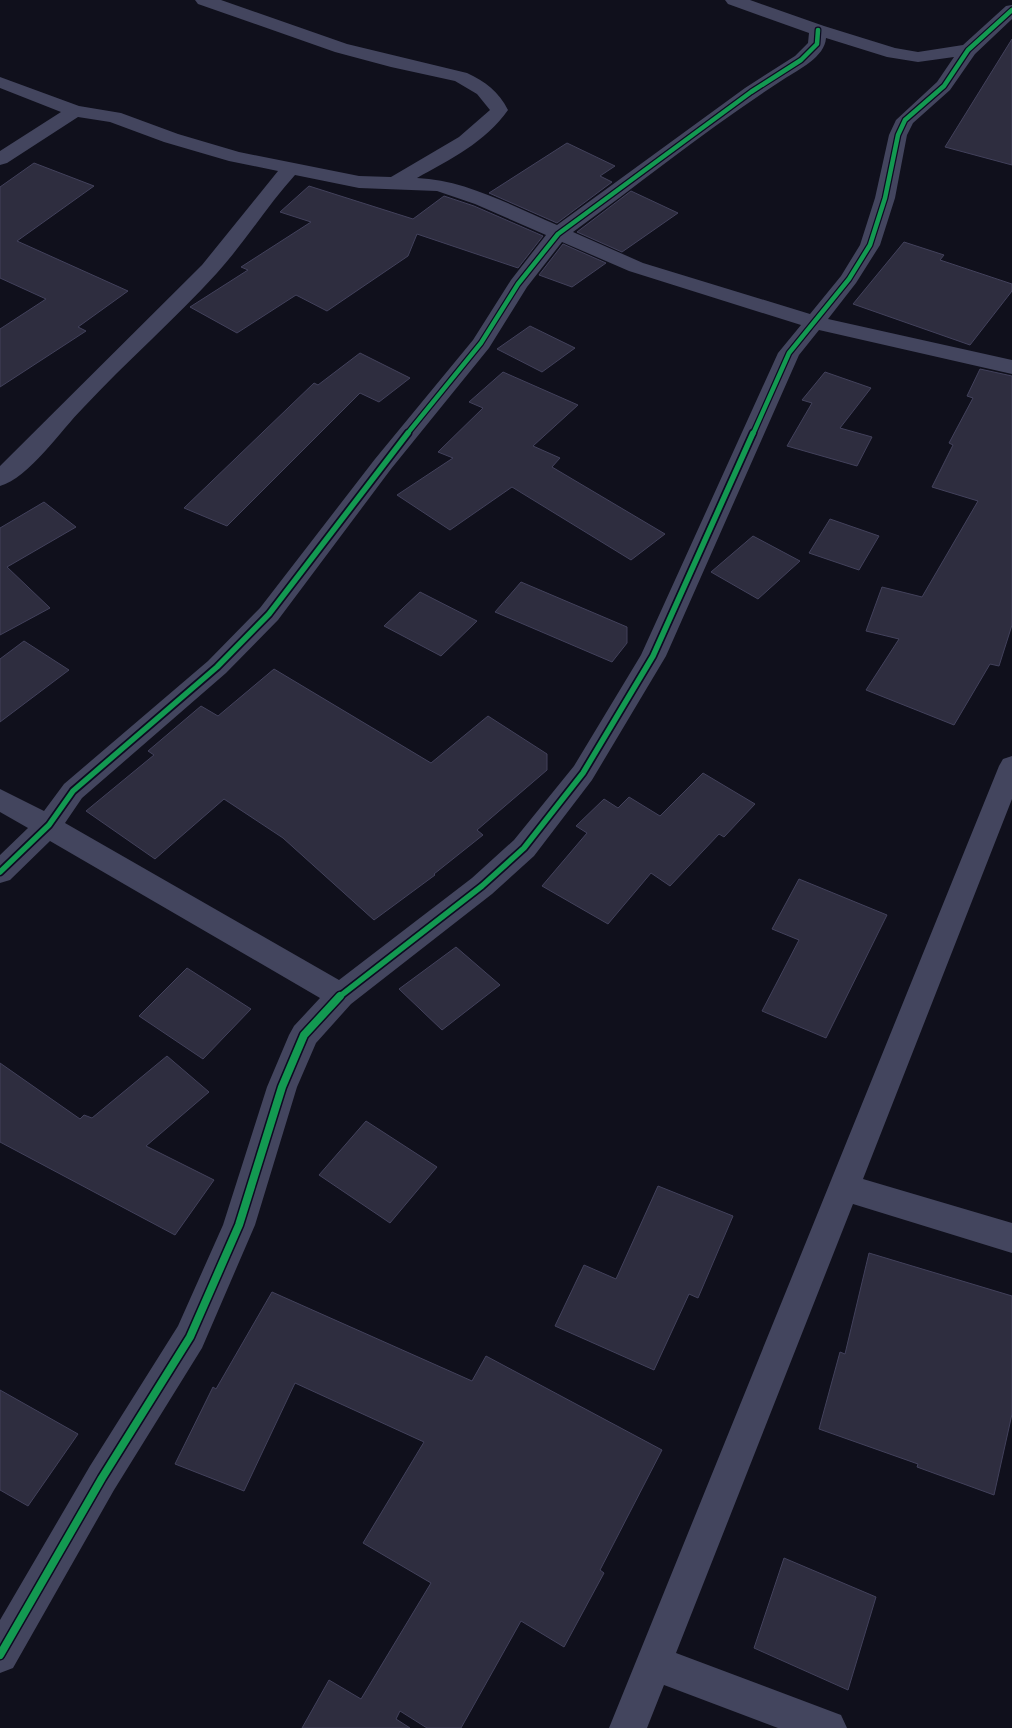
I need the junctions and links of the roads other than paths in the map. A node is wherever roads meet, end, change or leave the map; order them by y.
1 (204, 0) edge
2 (734, 0) edge
3 (1012, 10) edge
4 (818, 30) junction
5 (968, 50) junction
6 (0, 82) edge
7 (75, 110) junction
8 (0, 160) edge
9 (290, 168) junction
10 (394, 184) junction
11 (558, 234) junction
12 (814, 322) junction
13 (1012, 367) edge
14 (0, 478) edge
15 (1012, 766) edge
16 (0, 799) edge
17 (49, 825) junction
18 (0, 872) edge
19 (341, 996) junction
20 (844, 1187) junction
21 (1012, 1238) edge
22 (0, 1655) edge
23 (654, 1663) junction
24 (628, 1728) edge
25 (828, 1728) edge

1 - 10 street
2 - 4 street
3 - 5 street
4 - 5 street
4 - 11 street
5 - 12 street
6 - 7 street
7 - 8 street
7 - 9 street
9 - 10 street
9 - 14 street
10 - 11 street
11 - 12 street
11 - 17 street
12 - 13 street
12 - 19 street
15 - 20 street
16 - 17 street
17 - 18 street
17 - 19 street
19 - 22 street
20 - 21 street
20 - 23 street
23 - 24 street
23 - 25 street

